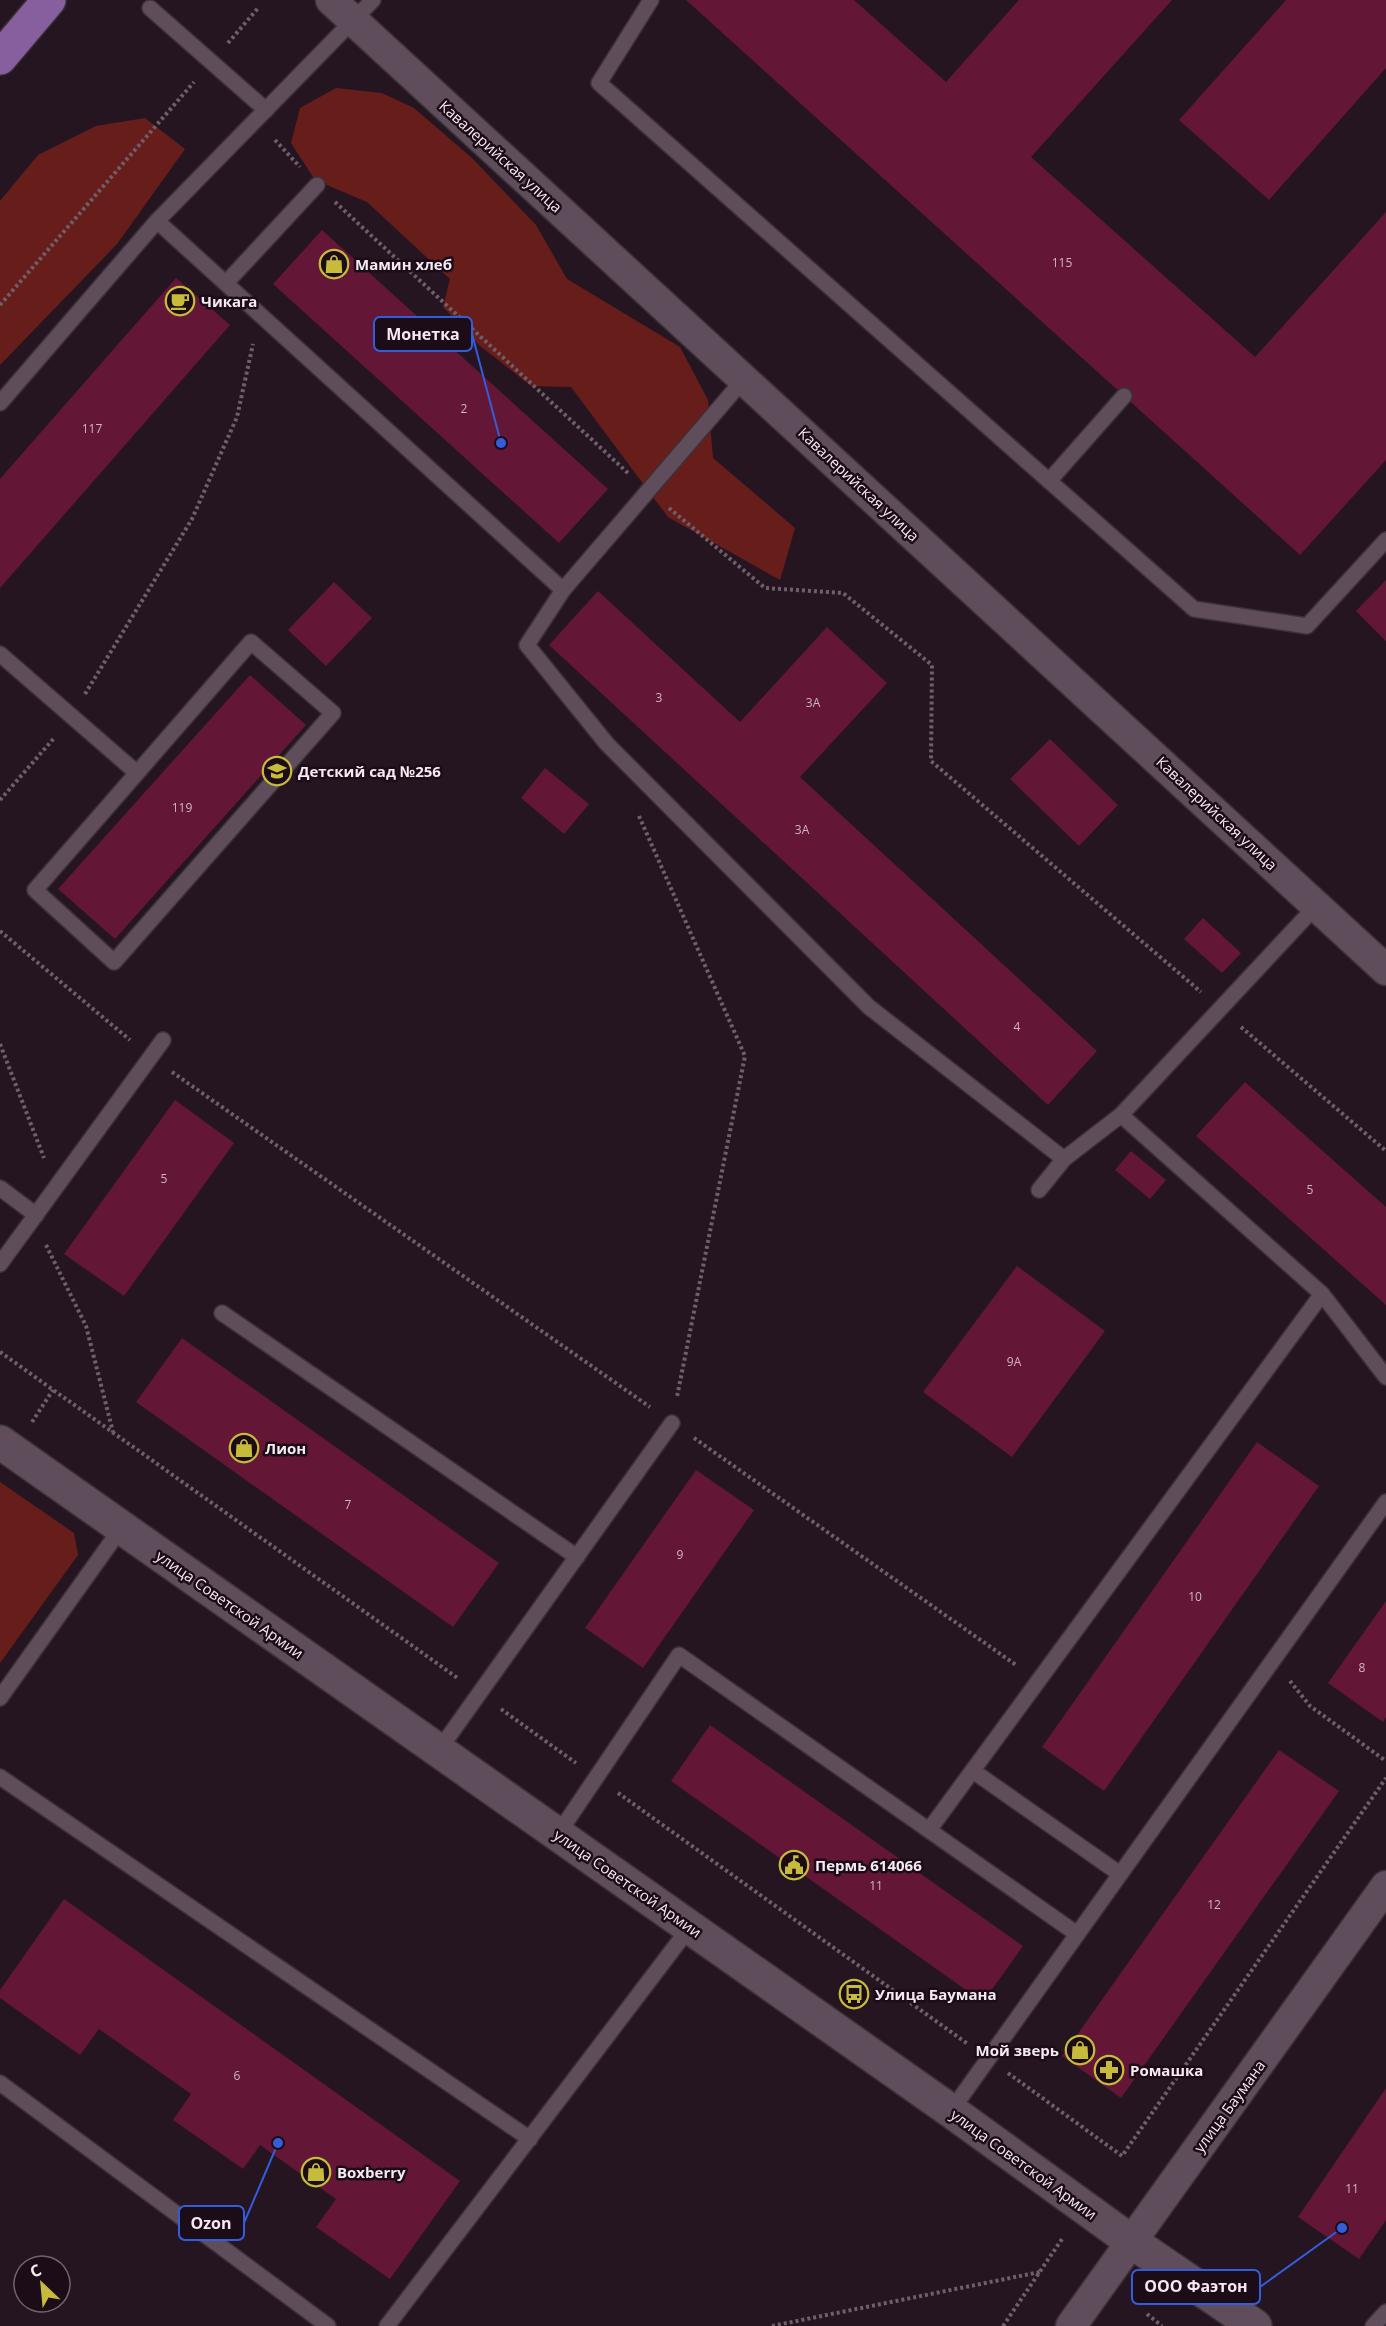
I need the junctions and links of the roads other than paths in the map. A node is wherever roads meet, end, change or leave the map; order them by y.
1 (49, 0) edge
2 (331, 0) edge
3 (651, 0) edge
4 (150, 8) dead end
5 (363, 10) edge
6 (0, 58) edge
7 (266, 110) junction
8 (317, 185) road end
9 (157, 221) junction
10 (226, 283) junction
11 (744, 379) junction
12 (1124, 396) dead end
13 (0, 403) edge
14 (1049, 480) junction
15 (1386, 540) edge
16 (563, 590) junction
17 (0, 654) edge
18 (137, 773) junction
19 (1317, 905) junction
20 (1386, 970) edge
21 (163, 1040) dead end
22 (1121, 1115) junction
23 (1064, 1159) junction
24 (0, 1188) edge
25 (1039, 1190) dead end
26 (36, 1215) junction
27 (0, 1264) edge
28 (1322, 1294) junction
29 (222, 1313) dead end
30 (1386, 1377) edge
31 (672, 1423) road end
32 (0, 1442) edge
33 (1386, 1502) edge
34 (122, 1527) junction
35 (577, 1557) junction
36 (0, 1698) edge
37 (439, 1750) junction
38 (973, 1771) junction
39 (0, 1777) edge
40 (929, 1830) junction
41 (558, 1834) junction
42 (1120, 1874) junction
43 (1386, 1886) edge
44 (690, 1927) junction
45 (1077, 1934) junction
46 (0, 2083) edge
47 (951, 2111) junction
48 (530, 2139) junction
49 (1132, 2242) junction
50 (1386, 2312) edge
51 (328, 2326) edge
52 (387, 2326) edge
53 (1071, 2326) edge
54 (1255, 2326) edge
55 (1373, 2326) edge

1 - 6 main road
2 - 5 street, Кавалерийская улица
3 - 14 lane
4 - 7 lane
5 - 7 lane
5 - 11 street, Кавалерийская улица
7 - 9 lane
8 - 10 lane
9 - 10 lane
9 - 13 lane
10 - 16 lane
11 - 16 lane
11 - 19 street, Кавалерийская улица
12 - 14 lane
14 - 15 lane
16 - 23 lane
17 - 18 lane
18 - 18 lane
19 - 20 street, Кавалерийская улица
19 - 22 lane
21 - 26 lane
22 - 23 lane
22 - 28 lane
23 - 25 lane
24 - 26 lane
26 - 27 lane
28 - 30 lane
28 - 38 lane
29 - 35 lane
31 - 35 lane
32 - 34 street, улица Советской Армии
33 - 42 lane
34 - 36 lane
34 - 37 street, улица Советской Армии
35 - 37 lane
37 - 41 street, улица Советской Армии
38 - 40 lane
38 - 42 lane
39 - 48 lane
40 - 41 lane
40 - 45 lane
41 - 44 street, улица Советской Армии
42 - 45 lane
43 - 49 street, улица Баумана
44 - 47 street, улица Советской Армии
44 - 48 lane
45 - 47 lane
46 - 51 lane
47 - 49 street, улица Советской Армии
48 - 52 lane
49 - 53 street, улица Баумана
49 - 54 street, улица Советской Армии
50 - 55 lane

